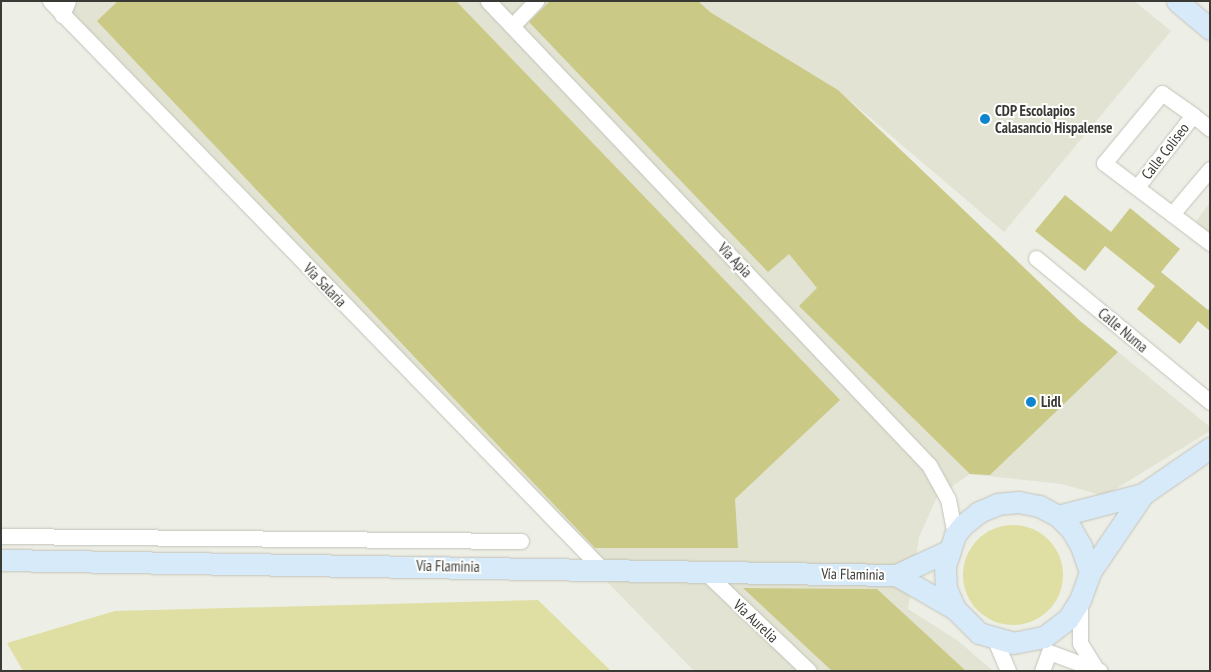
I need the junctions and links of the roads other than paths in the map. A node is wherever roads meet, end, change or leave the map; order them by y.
1 (50, 1) edge
2 (488, 1) edge
3 (536, 1) edge
4 (1177, 1) edge
5 (65, 8) edge
6 (512, 26) junction
7 (1210, 28) edge
8 (1193, 116) junction
9 (1210, 129) edge
10 (1210, 169) edge
11 (1137, 187) junction
12 (1172, 214) junction
13 (1210, 243) edge
14 (1036, 258) dead end
15 (1210, 402) edge
16 (1210, 448) edge
17 (1144, 494) junction
18 (1058, 516) junction
19 (1, 536) edge
20 (521, 541) dead end
21 (951, 543) junction
22 (1, 560) edge
23 (601, 568) junction
24 (703, 570) junction
25 (1090, 572) junction
26 (896, 575) junction
27 (1080, 600) junction
28 (954, 609) junction
29 (995, 640) junction
30 (1046, 645) junction
31 (1098, 670) edge
32 (809, 671) edge
33 (1008, 671) edge
34 (1042, 671) edge

1 - 5 street, Vía Salaria
2 - 6 street, Vía Apia
3 - 6 street
4 - 7 street
5 - 23 street, Vía Salaria
6 - 21 street, Vía Apia
8 - 9 street, Calle Coliseo
8 - 11 street, Calle Coliseo
8 - 11 street, Calle Coliseo
10 - 12 street
11 - 12 street, Calle Coliseo
12 - 13 street, Calle Coliseo
14 - 15 street, Calle Numa
16 - 17 street
17 - 18 street
17 - 25 street
18 - 21 street
18 - 25 street
19 - 20 street
21 - 26 street, Vía Flaminia
21 - 28 street
22 - 23 street, Vía Flaminia
23 - 24 street, Vía Flaminia
24 - 26 street, Vía Flaminia
24 - 32 street, Vía Aurelia
25 - 27 street
26 - 28 street, Vía Flaminia
27 - 30 street
27 - 31 street
28 - 29 street
29 - 30 street
29 - 33 street
30 - 31 street
30 - 34 street

